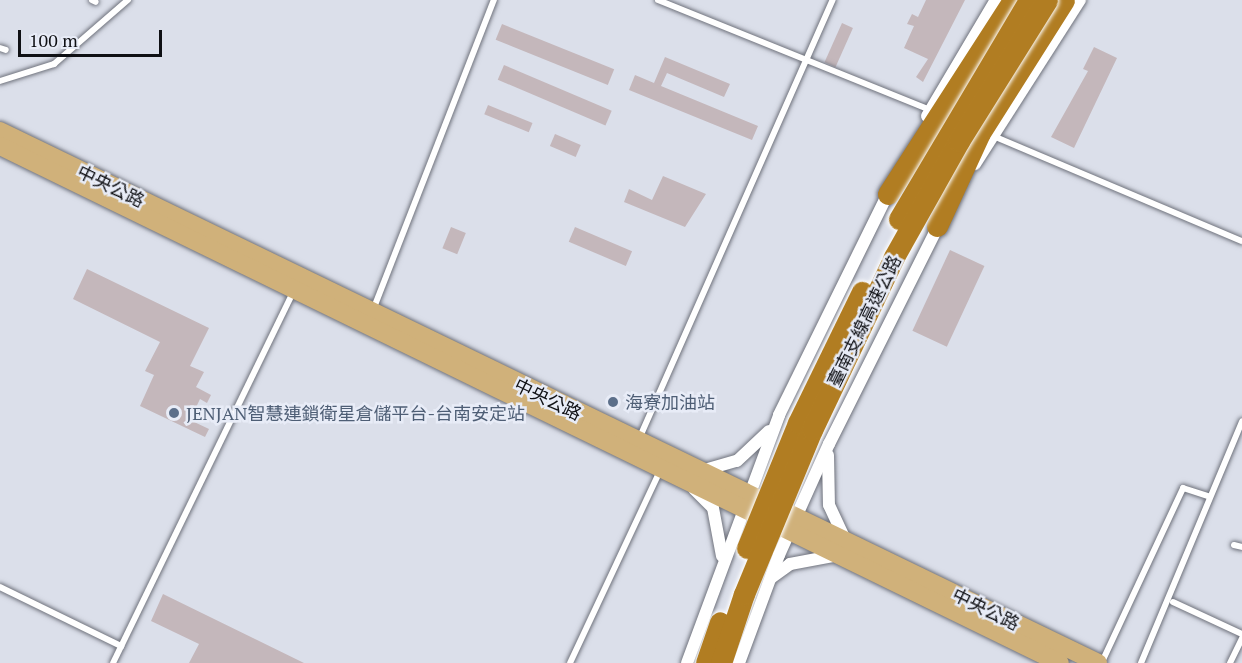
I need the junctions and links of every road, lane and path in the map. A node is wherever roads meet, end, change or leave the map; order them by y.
1 (128, 0) edge
2 (494, 0) edge
3 (658, 0) edge
4 (833, 0) edge
5 (996, 0) edge
6 (1013, 0) edge
7 (1029, 0) edge
8 (1047, 0) edge
9 (1064, 0) edge
10 (1080, 0) edge
11 (804, 58) junction
12 (0, 81) edge
13 (930, 110) junction
14 (0, 131) edge
15 (993, 136) junction
16 (0, 146) edge
17 (888, 194) junction
18 (937, 226) junction
19 (1242, 241) edge
20 (297, 285) junction
21 (372, 314) junction
22 (779, 415) junction
23 (1242, 423) edge
24 (638, 442) junction
25 (829, 444) junction
26 (660, 471) junction
27 (695, 479) junction
28 (747, 493) junction
29 (1210, 496) junction
30 (740, 510) junction
31 (793, 524) junction
32 (1234, 545) dead end
33 (1242, 547) edge
34 (843, 548) junction
35 (723, 564) junction
36 (770, 579) junction
37 (0, 587) edge
38 (1173, 602) dead end
39 (1242, 636) edge
40 (121, 646) junction
41 (113, 663) edge
42 (570, 663) edge
43 (687, 663) edge
44 (706, 663) edge
45 (722, 663) edge
46 (739, 663) edge
47 (1060, 663) edge
48 (1100, 663) edge
49 (1141, 663) edge
50 (1230, 663) edge

1 - 12 lane
2 - 21 lane
3 - 11 lane
4 - 11 lane
5 - 13 street
6 - 17 highway
7 - 44 highway, 臺南支線高速公路, bridge
8 - 45 highway, 臺南支線高速公路, bridge
9 - 18 highway
10 - 15 street
11 - 13 lane
11 - 24 lane
13 - 17 street
14 - 20 main road, 中央公路
15 - 18 street
15 - 19 lane
16 - 20 main road, 中央公路
17 - 22 street
18 - 25 street
20 - 21 main road, 中央公路
20 - 26 main road, 中央公路
20 - 40 lane
21 - 24 main road, 中央公路
22 - 27 street
22 - 28 street
23 - 29 lane
24 - 27 main road, 中央公路
25 - 31 street
25 - 34 street
26 - 27 main road, 中央公路
26 - 42 lane
27 - 28 main road, 中央公路
27 - 30 main road, 中央公路
27 - 35 street
28 - 30 street
28 - 31 main road, 中央公路
29 - 48 lane
29 - 49 lane
30 - 31 main road, 中央公路
30 - 35 street
31 - 34 main road, 中央公路
31 - 36 street
32 - 33 lane
34 - 36 street
34 - 47 main road, 中央公路
34 - 48 main road, 中央公路
35 - 43 street
36 - 46 street
37 - 40 lane
38 - 39 lane
39 - 50 lane
40 - 41 lane

